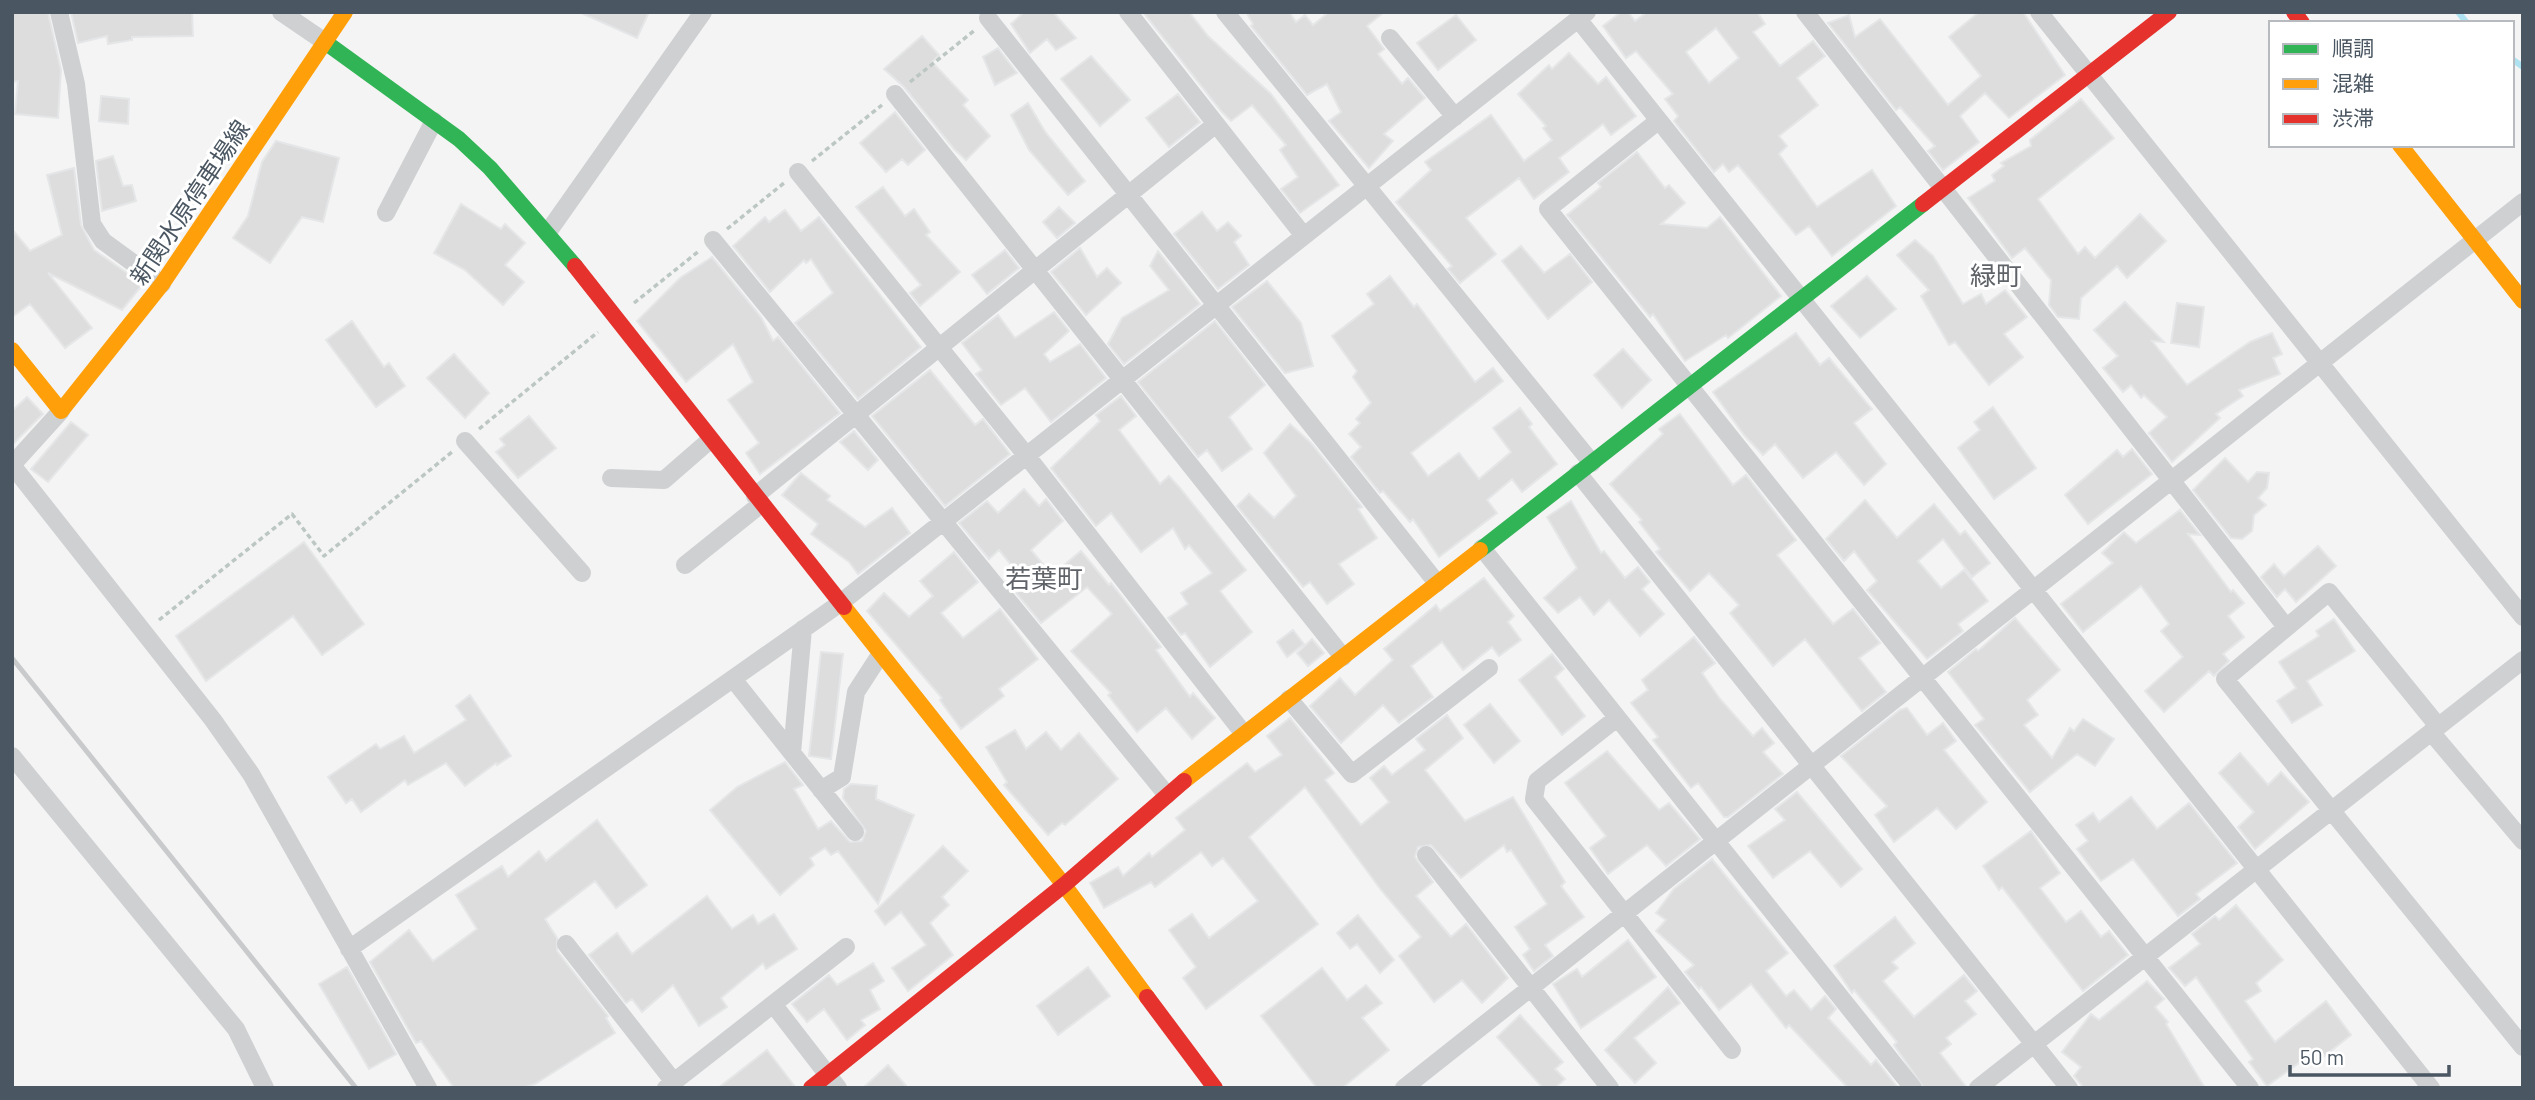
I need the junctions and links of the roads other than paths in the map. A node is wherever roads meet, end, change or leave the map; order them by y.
1 (59, 12) edge
2 (281, 12) edge
3 (345, 12) edge
4 (703, 12) edge
5 (1128, 12) edge
6 (1225, 12) edge
7 (1805, 12) edge
8 (2039, 12) edge
9 (2169, 12) edge
10 (1582, 16) edge
11 (988, 18) road end
12 (1390, 38) dead end
13 (325, 42) junction
14 (2089, 75) junction
15 (895, 94) road end
16 (1455, 117) junction
17 (434, 121) junction
18 (1658, 121) junction
19 (1216, 124) junction
20 (2402, 147) edge
21 (798, 172) road end
22 (1367, 186) junction
23 (1943, 189) junction
24 (1128, 194) junction
25 (2523, 202) edge
26 (386, 214) dead end
27 (548, 232) junction
28 (1304, 236) junction
29 (2474, 239) junction
30 (713, 240) road end
31 (1035, 270) junction
32 (162, 284) junction
33 (1801, 299) junction
34 (2523, 300) edge
35 (1217, 305) junction
36 (939, 347) junction
37 (12, 350) edge
38 (2318, 362) junction
39 (1122, 380) junction
40 (1690, 387) junction
41 (61, 411) junction
42 (856, 414) junction
43 (710, 440) junction
44 (465, 441) road end
45 (1026, 456) junction
46 (12, 465) edge
47 (1585, 468) junction
48 (611, 478) dead end
49 (2171, 479) junction
50 (758, 500) junction
51 (944, 521) junction
52 (1482, 548) junction
53 (685, 565) dead end
54 (582, 573) dead end
55 (1437, 583) junction
56 (2033, 589) junction
57 (839, 604) junction
58 (2523, 617) edge
59 (2286, 626) junction
60 (803, 629) junction
61 (880, 655) junction
62 (1343, 657) junction
63 (1489, 668) dead end
64 (2520, 668) edge
65 (1922, 677) junction
66 (733, 679) junction
67 (1289, 699) junction
68 (1617, 718) junction
69 (2434, 729) junction
70 (1244, 734) junction
71 (792, 754) junction
72 (12, 756) edge
73 (1811, 765) junction
74 (821, 790) junction
75 (1167, 795) junction
76 (2330, 811) junction
77 (855, 832) dead end
78 (1716, 841) junction
79 (2523, 841) edge
80 (1426, 855) dead end
81 (2256, 869) junction
82 (1064, 885) junction
83 (1624, 913) junction
84 (566, 944) dead end
85 (846, 947) dead end
86 (349, 950) junction
87 (2145, 957) junction
88 (1531, 988) junction
89 (773, 1004) junction
90 (2034, 1044) junction
91 (2523, 1048) edge
92 (1732, 1050) dead end
93 (834, 1081) edge
94 (670, 1085) edge
95 (265, 1088) edge
96 (428, 1088) edge
97 (811, 1088) edge
98 (1215, 1088) edge
99 (1404, 1088) edge
100 (1610, 1088) edge
101 (1913, 1088) edge
102 (1978, 1088) edge
103 (2069, 1088) edge
104 (2250, 1088) edge
105 (2431, 1088) edge

1 - 32 street
2 - 13 street
3 - 13 street, 新関水原停車場線
4 - 27 street
5 - 19 street
6 - 22 street
7 - 23 street
8 - 14 street
9 - 14 street
10 - 16 street
10 - 18 street
11 - 24 street
12 - 16 street
13 - 17 street
13 - 32 street, 新関水原停車場線
14 - 23 street
14 - 38 street
15 - 31 street
16 - 22 street
17 - 26 street
17 - 27 street
18 - 33 street
18 - 40 street
19 - 24 street
19 - 28 street
20 - 29 street
21 - 36 street
22 - 28 street
22 - 47 street
23 - 33 street
23 - 49 street
24 - 31 street
24 - 35 street
25 - 29 street
27 - 43 street
28 - 35 street
29 - 34 street
29 - 38 street
30 - 42 street
31 - 36 street
31 - 39 street
32 - 41 street, 新関水原停車場線
33 - 40 street
33 - 56 street
35 - 39 street
35 - 55 street
36 - 42 street
36 - 45 street
37 - 41 street
38 - 49 street
38 - 58 street
39 - 45 street
39 - 62 street
40 - 47 street
40 - 65 street
41 - 46 street
42 - 50 street
42 - 51 street
43 - 48 street
43 - 50 street
44 - 54 street
45 - 51 street
45 - 70 street
46 - 86 street
47 - 52 street
47 - 73 street
49 - 56 street
49 - 59 street
50 - 53 street
50 - 57 street
51 - 57 street
51 - 75 street
52 - 55 street
52 - 68 street
55 - 62 street
56 - 65 street
56 - 81 street
57 - 60 street
57 - 61 street
59 - 69 street
59 - 76 street
60 - 66 street
60 - 71 street
61 - 74 street
61 - 82 street
62 - 67 street
63 - 67 street
64 - 69 street
65 - 73 street
65 - 87 street
66 - 71 street
66 - 86 street
67 - 70 street
68 - 78 street
68 - 83 street
69 - 76 street
69 - 79 street
70 - 75 street
71 - 74 street
72 - 95 street
73 - 78 street
73 - 90 street
74 - 77 street
75 - 82 street
76 - 81 street
76 - 91 street
78 - 83 street
78 - 101 street
80 - 88 street
81 - 87 street
81 - 105 street
82 - 93 street
82 - 98 street
83 - 88 street
83 - 92 street
84 - 94 street
85 - 89 street
86 - 96 street
87 - 90 street
87 - 104 street
88 - 99 street
88 - 100 street
89 - 93 street
89 - 94 street
90 - 102 street
90 - 103 street
93 - 97 street

